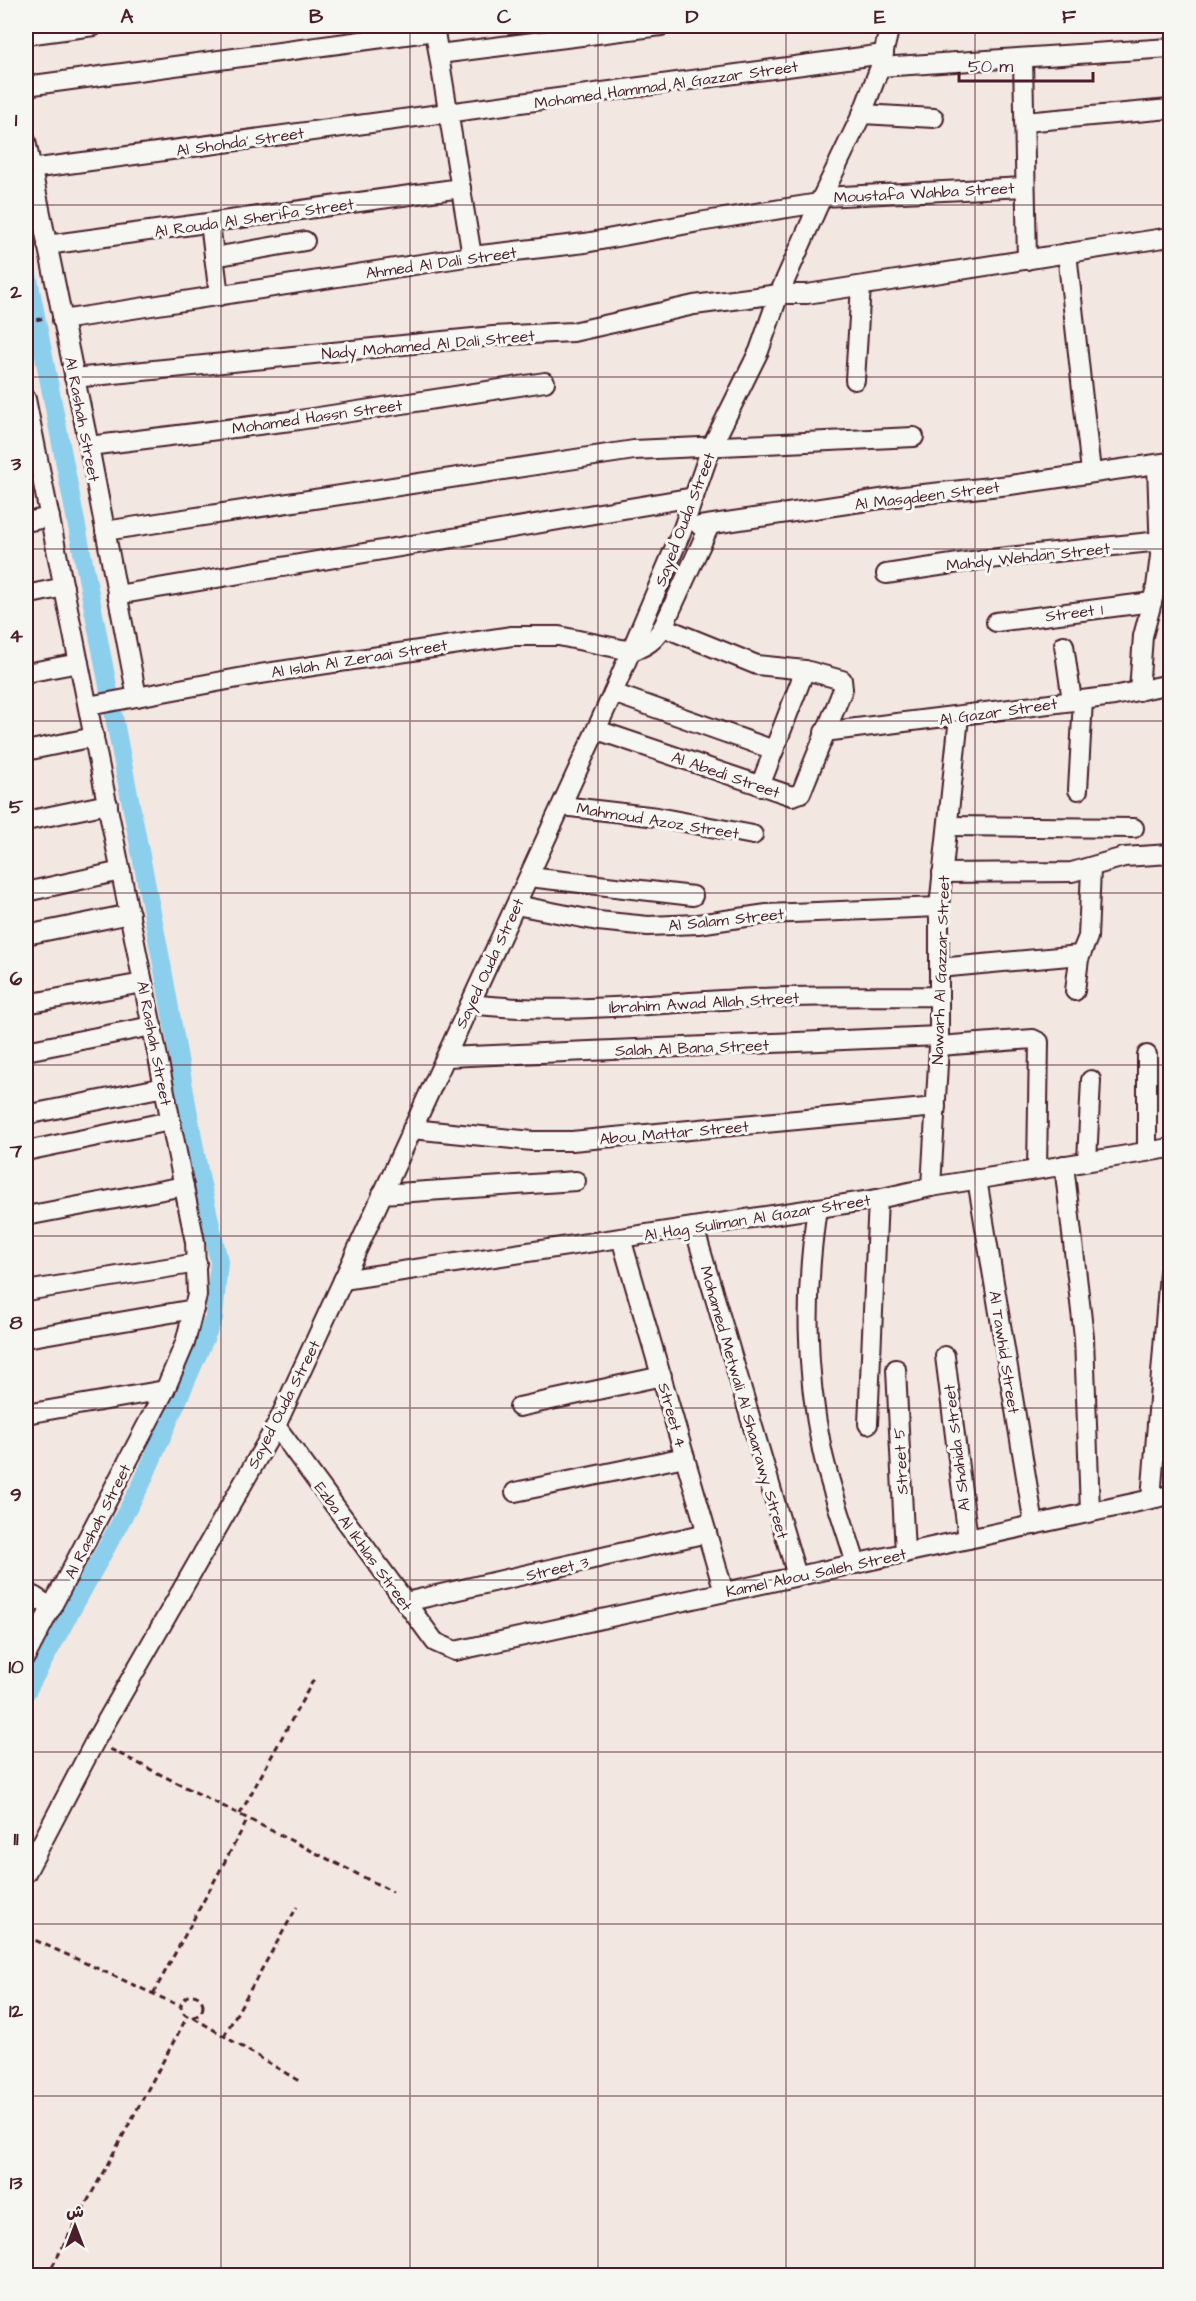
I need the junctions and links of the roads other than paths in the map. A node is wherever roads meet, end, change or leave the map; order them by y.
1 (94, 26) edge
2 (661, 26) edge
3 (890, 26) edge
4 (435, 28) edge
5 (26, 36) edge
6 (1170, 48) edge
7 (439, 54) junction
8 (1023, 59) junction
9 (882, 61) junction
10 (26, 86) edge
11 (1170, 109) edge
12 (449, 113) junction
13 (862, 114) junction
14 (934, 118) dead end
15 (1024, 122) junction
16 (26, 141) edge
17 (31, 169) junction
18 (1025, 187) junction
19 (461, 188) junction
20 (820, 200) junction
21 (210, 223) junction
22 (1170, 237) edge
23 (304, 241) dead end
24 (47, 245) junction
25 (1067, 253) junction
26 (472, 256) junction
27 (214, 257) junction
28 (1027, 260) junction
29 (861, 286) junction
30 (779, 294) junction
31 (219, 296) junction
32 (62, 320) junction
33 (74, 378) junction
34 (855, 380) dead end
35 (545, 382) dead end
36 (26, 405) edge
37 (914, 437) dead end
38 (88, 446) junction
39 (711, 448) junction
40 (32, 460) edge
41 (1164, 463) edge
42 (1091, 472) junction
43 (694, 497) junction
44 (50, 518) junction
45 (26, 522) edge
46 (710, 525) junction
47 (683, 528) junction
48 (105, 531) junction
49 (1165, 540) edge
50 (886, 574) dead end
51 (64, 587) junction
52 (26, 595) edge
53 (117, 595) junction
54 (1152, 602) junction
55 (996, 622) dead end
56 (663, 627) junction
57 (1064, 645) dead end
58 (631, 651) junction
59 (79, 663) junction
60 (804, 670) junction
61 (26, 673) edge
62 (1170, 684) edge
63 (1139, 691) junction
64 (614, 693) junction
65 (137, 697) junction
66 (1077, 700) junction
67 (88, 706) junction
68 (959, 717) junction
69 (597, 730) junction
70 (824, 732) junction
71 (94, 737) junction
72 (774, 750) junction
73 (26, 752) edge
74 (760, 786) junction
75 (1078, 790) dead end
76 (108, 804) junction
77 (562, 806) junction
78 (26, 821) edge
79 (948, 826) junction
80 (1134, 828) dead end
81 (753, 835) dead end
82 (1170, 854) edge
83 (1091, 869) junction
84 (121, 871) junction
85 (942, 873) junction
86 (529, 877) junction
87 (26, 892) edge
88 (693, 896) dead end
89 (516, 905) junction
90 (939, 907) junction
91 (130, 914) junction
92 (26, 935) edge
93 (1080, 955) junction
94 (939, 968) junction
95 (143, 982) junction
96 (1075, 991) dead end
97 (939, 996) junction
98 (26, 1004) edge
99 (470, 1004) junction
100 (152, 1026) junction
101 (939, 1042) junction
102 (26, 1051) edge
103 (1147, 1055) dead end
104 (446, 1057) junction
105 (1091, 1080) dead end
106 (164, 1087) junction
107 (936, 1107) junction
108 (26, 1115) edge
109 (171, 1121) junction
110 (412, 1129) junction
111 (1170, 1148) edge
112 (26, 1151) edge
113 (1147, 1151) junction
114 (1087, 1161) junction
115 (1064, 1165) junction
116 (1037, 1169) junction
117 (977, 1179) junction
118 (576, 1180) dead end
119 (184, 1186) junction
120 (931, 1187) junction
121 (382, 1194) junction
122 (878, 1199) junction
123 (817, 1208) junction
124 (26, 1216) edge
125 (694, 1227) junction
126 (621, 1238) junction
127 (197, 1263) junction
128 (1169, 1273) edge
129 (343, 1280) junction
130 (26, 1291) edge
131 (1169, 1295) edge
132 (194, 1309) junction
133 (26, 1338) edge
134 (945, 1356) dead end
135 (1166, 1362) edge
136 (896, 1369) dead end
137 (662, 1376) junction
138 (165, 1390) junction
139 (519, 1407) dead end
140 (26, 1414) edge
141 (868, 1424) dead end
142 (276, 1426) junction
143 (685, 1456) junction
144 (515, 1492) dead end
145 (1170, 1495) edge
146 (1151, 1499) junction
147 (1090, 1512) junction
148 (1034, 1525) junction
149 (707, 1533) junction
150 (968, 1539) junction
151 (905, 1553) junction
152 (856, 1564) junction
153 (797, 1576) junction
154 (26, 1591) edge
155 (724, 1592) junction
156 (406, 1602) junction
157 (52, 1608) junction
158 (462, 1650) joint
159 (26, 1656) edge
160 (26, 1873) edge

1 - 5 street
2 - 7 street
3 - 9 street, Sayed Ouda Street
4 - 7 street
4 - 10 street
6 - 8 street, Mohamed Hammad Al Gazzar Street
7 - 12 street
8 - 9 street, Mohamed Hammad Al Gazzar Street
8 - 15 street
9 - 12 street, Mohamed Hammad Al Gazzar Street
9 - 13 street, Sayed Ouda Street
11 - 15 street
12 - 17 street, Al Shohda' Street
12 - 19 street
13 - 14 street
13 - 20 street, Sayed Ouda Street
15 - 18 street
16 - 17 street, Al Rashah Street
17 - 24 street, Al Rashah Street
18 - 20 street, Moustafa Wahba Street
18 - 28 street
19 - 21 street, Al Rouda Al Sherifa Street
19 - 26 street
20 - 26 street, Ahmed Al Dali Street
20 - 30 street, Sayed Ouda Street
21 - 24 street, Al Rouda Al Sherifa Street
21 - 27 street
22 - 25 street, Nady Mohamed Al Dali Street
23 - 27 street
24 - 32 street, Al Rashah Street
25 - 28 street, Nady Mohamed Al Dali Street
25 - 42 street
26 - 31 street, Ahmed Al Dali Street
27 - 31 street
28 - 29 street, Nady Mohamed Al Dali Street
29 - 30 street, Nady Mohamed Al Dali Street
29 - 34 street
30 - 33 street, Nady Mohamed Al Dali Street
30 - 39 street, Sayed Ouda Street
31 - 32 street, Ahmed Al Dali Street
32 - 33 street, Al Rashah Street
33 - 38 street, Al Rashah Street
35 - 38 street, Mohamed Hassn Street
36 - 40 street, Al Rashah Street
37 - 39 street
38 - 48 street, Al Rashah Street
39 - 43 street, Sayed Ouda Street
39 - 48 street
40 - 44 street, Al Rashah Street
41 - 42 street, Al Masgdeen Street
41 - 49 street
42 - 46 street, Al Masgdeen Street
43 - 47 street, Sayed Ouda Street
43 - 53 street
44 - 45 street
44 - 51 street, Al Rashah Street
46 - 47 street, Al Masgdeen Street
46 - 56 street
47 - 58 street, Sayed Ouda Street
48 - 53 street, Al Rashah Street
49 - 50 street, Mahdy Wehdan Street
49 - 54 street
51 - 52 street
51 - 59 street, Al Rashah Street
53 - 65 street, Al Rashah Street
54 - 55 street, Street 1
54 - 63 street
56 - 58 street
56 - 60 street, Al Abedi Street
57 - 66 street
58 - 64 street, Sayed Ouda Street
58 - 65 street, Al Islah Al Zeraai Street
59 - 61 street
59 - 67 street, Al Rashah Street
60 - 70 street, Al Abedi Street
60 - 72 street
62 - 63 street, Al Gazar Street
63 - 66 street, Al Gazar Street
64 - 69 street, Sayed Ouda Street
64 - 72 street
65 - 67 street, Al Islah Al Zeraai Street
66 - 68 street, Al Gazar Street
66 - 75 street
67 - 71 street, Al Rashah Street
68 - 70 street, Al Gazar Street
68 - 79 street, Nawarh Al Gazzar Street
69 - 74 street, Al Abedi Street
69 - 77 street, Sayed Ouda Street
70 - 74 street, Al Abedi Street
71 - 73 street
71 - 76 street, Al Rashah Street
72 - 74 street
76 - 78 street
76 - 84 street, Al Rashah Street
77 - 81 street, Mahmoud Azoz Street
77 - 86 street, Sayed Ouda Street
79 - 80 street
79 - 85 street, Nawarh Al Gazzar Street
82 - 83 street
83 - 85 street
83 - 93 street
84 - 87 street
84 - 91 street, Al Rashah Street
85 - 90 street, Nawarh Al Gazzar Street
86 - 88 street
86 - 89 street, Sayed Ouda Street
89 - 90 street, Al Salam Street
89 - 99 street, Sayed Ouda Street
90 - 94 street, Nawarh Al Gazzar Street
91 - 92 street
91 - 95 street, Al Rashah Street
93 - 94 street
93 - 96 street
94 - 97 street, Nawarh Al Gazzar Street
95 - 98 street
95 - 100 street, Al Rashah Street
97 - 99 street, Ibrahim Awad Allah Street
97 - 101 street, Nawarh Al Gazzar Street
99 - 104 street, Sayed Ouda Street
100 - 102 street
100 - 106 street, Al Rashah Street
101 - 104 street, Salah Al Bana Street
101 - 107 street, Nawarh Al Gazzar Street
101 - 116 street, Salah Al Bana Street
103 - 113 street
104 - 110 street, Sayed Ouda Street
105 - 114 street
106 - 108 street
106 - 109 street, Al Rashah Street
107 - 110 street, Abou Mattar Street
107 - 120 street, Nawarh Al Gazzar Street
109 - 112 street
109 - 119 street, Al Rashah Street
110 - 121 street, Sayed Ouda Street
111 - 113 street, Al Hag Suliman Al Gazar Street
113 - 114 street, Al Hag Suliman Al Gazar Street
114 - 115 street, Al Hag Suliman Al Gazar Street
115 - 116 street, Al Hag Suliman Al Gazar Street
115 - 147 street
116 - 117 street, Al Hag Suliman Al Gazar Street
117 - 120 street, Al Hag Suliman Al Gazar Street
117 - 148 street, Al Tawhid Street
118 - 121 street
119 - 124 street
119 - 127 street, Al Rashah Street
120 - 122 street, Al Hag Suliman Al Gazar Street
121 - 129 street, Sayed Ouda Street
122 - 123 street, Al Hag Suliman Al Gazar Street
122 - 141 street
123 - 125 street, Al Hag Suliman Al Gazar Street
123 - 152 street
125 - 126 street, Al Hag Suliman Al Gazar Street
125 - 153 street, Mohamed Metwali Al Shaarawy Street
126 - 129 street, Al Hag Suliman Al Gazar Street
126 - 137 street, Street 4
127 - 130 street
127 - 132 street, Al Rashah Street
128 - 131 street
129 - 142 street, Sayed Ouda Street
131 - 135 street
132 - 133 street
132 - 138 street, Al Rashah Street
134 - 150 street, Al Shahida Street
135 - 146 street
136 - 151 street, Street 5
137 - 139 street
137 - 143 street, Street 4
138 - 140 street
138 - 157 street, Al Rashah Street
142 - 156 street, Ezba Al Ikhlas Street
142 - 160 street, Sayed Ouda Street
143 - 144 street
143 - 149 street, Street 4
145 - 146 street, Kamel Abou Saleh Street
146 - 147 street, Kamel Abou Saleh Street
147 - 148 street, Kamel Abou Saleh Street
148 - 150 street, Kamel Abou Saleh Street
149 - 155 street, Street 4
149 - 156 street, Street 3
150 - 151 street, Kamel Abou Saleh Street
151 - 152 street, Kamel Abou Saleh Street
152 - 153 street, Kamel Abou Saleh Street
153 - 155 street, Kamel Abou Saleh Street
154 - 157 street
155 - 158 street, Kamel Abou Saleh Street
156 - 158 street, Ezba Al Ikhlas Street
157 - 159 street, Al Rashah Street

